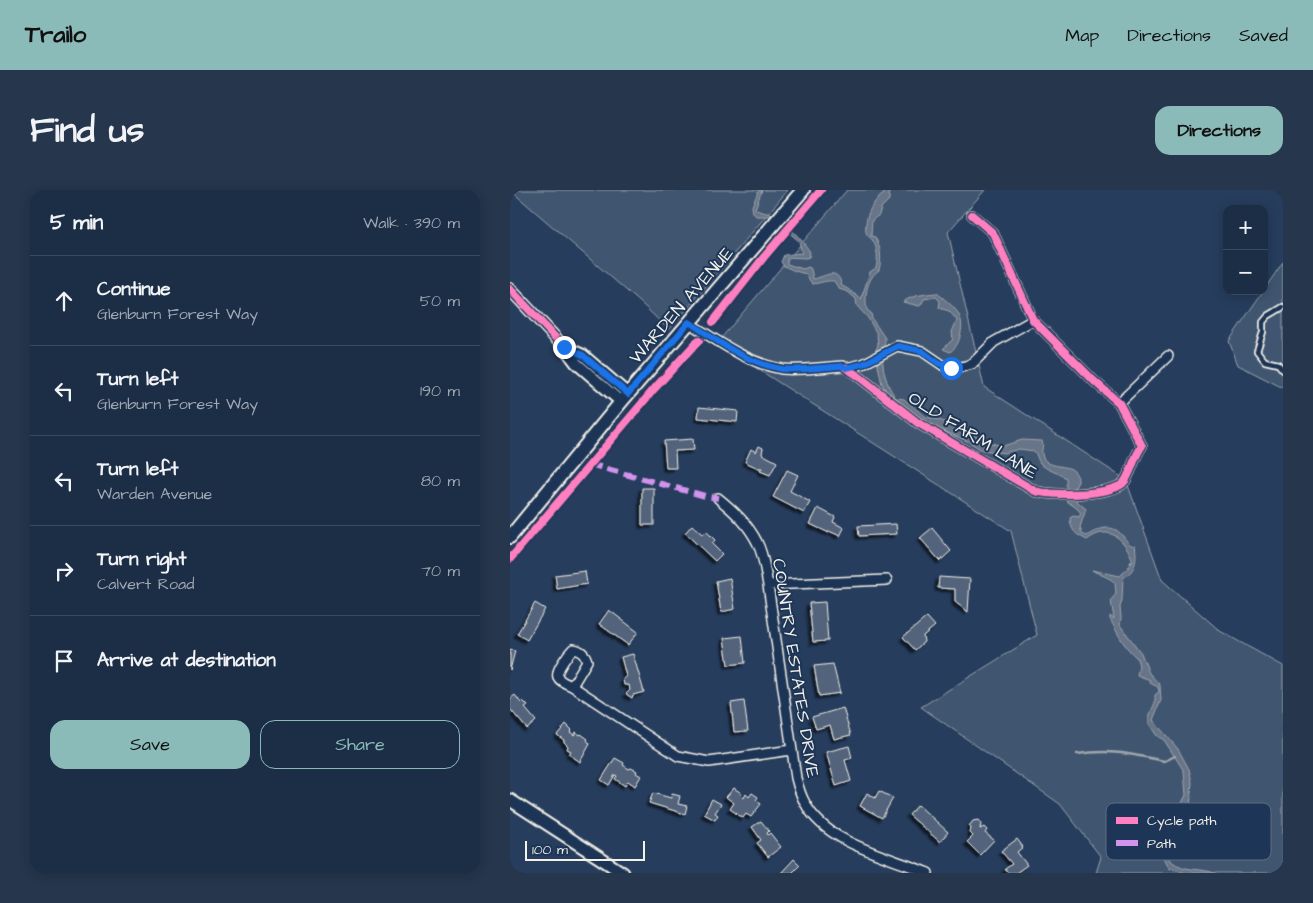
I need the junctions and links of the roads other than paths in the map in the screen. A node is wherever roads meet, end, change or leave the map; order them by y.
1 (803, 190) edge
2 (972, 215) dead end
3 (510, 289) edge
4 (1283, 307) edge
5 (1033, 320) junction
6 (689, 322) junction
7 (1168, 356) dead end
8 (846, 368) junction
9 (1283, 370) edge
10 (624, 398) junction
11 (1119, 403) junction
12 (718, 498) dead end
13 (510, 537) edge
14 (887, 580) dead end
15 (768, 584) junction
16 (572, 686) dead end
17 (791, 750) junction
18 (510, 800) edge
19 (623, 873) edge
20 (928, 873) edge

1 - 6 main road, WARDEN AVENUE
2 - 5 street
3 - 10 street
4 - 9 lane
5 - 8 street
5 - 11 street
6 - 8 street
6 - 10 main road, WARDEN AVENUE
7 - 11 street
8 - 11 street, OLD FARM LANE
10 - 13 main road, WARDEN AVENUE
12 - 15 street, COUNTRY ESTATES DRIVE
14 - 15 street
15 - 17 street, COUNTRY ESTATES DRIVE
16 - 17 street
17 - 20 street, COUNTRY ESTATES DRIVE
18 - 19 main road

